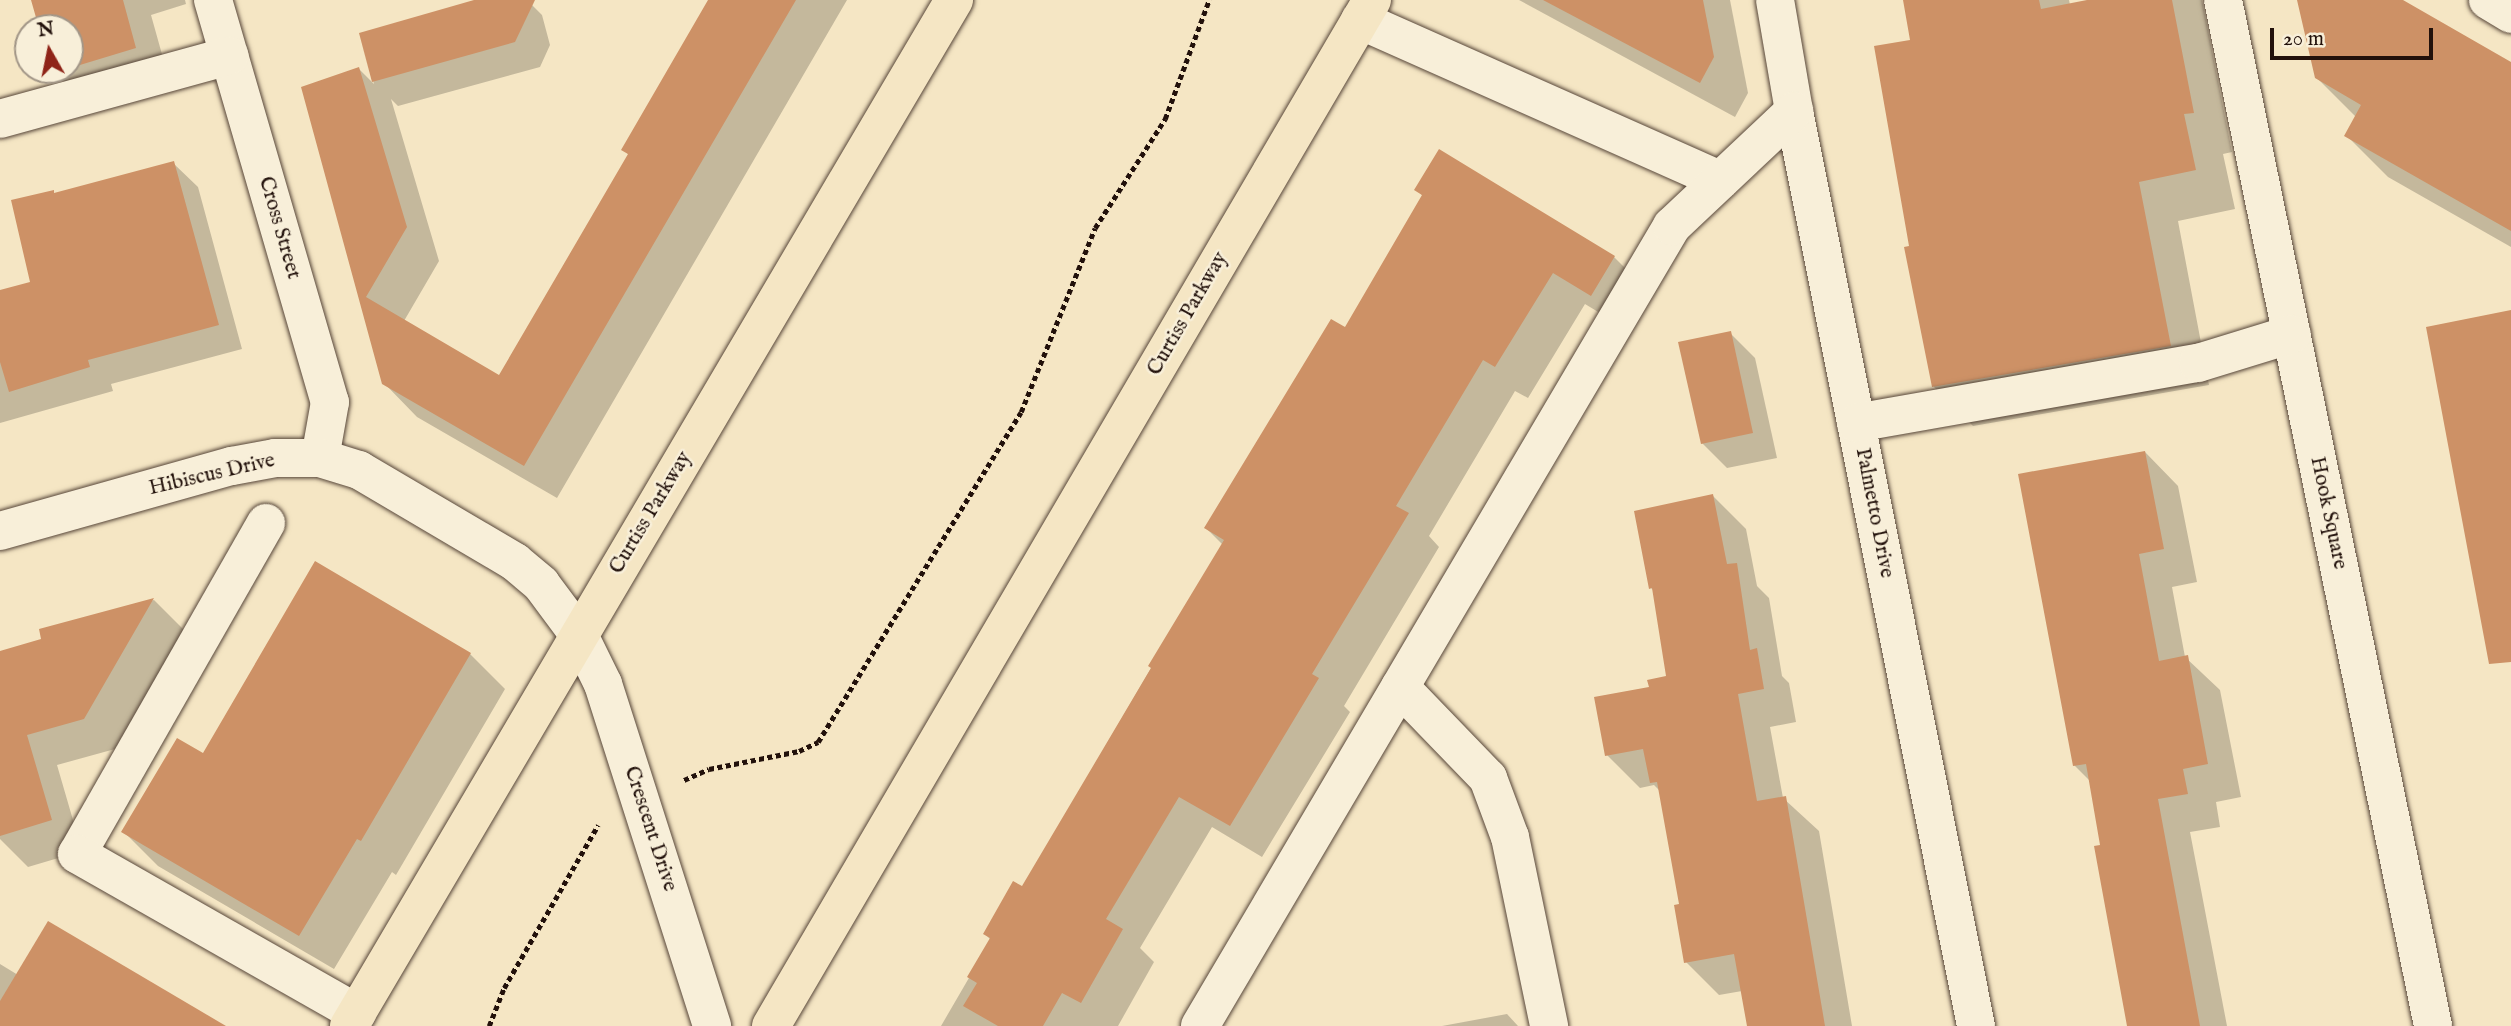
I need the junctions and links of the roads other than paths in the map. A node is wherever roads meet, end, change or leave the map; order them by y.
1 (954, 0) edge
2 (1775, 0) edge
3 (2223, 0) edge
4 (2488, 0) edge
5 (217, 1) edge
6 (1366, 10) edge
7 (2511, 14) edge
8 (229, 56) junction
9 (1794, 111) junction
10 (0, 119) edge
11 (1720, 180) junction
12 (2291, 334) junction
13 (1856, 423) junction
14 (320, 458) junction
15 (266, 523) dead end
16 (0, 531) edge
17 (579, 635) junction
18 (1400, 687) junction
19 (353, 1019) edge
20 (712, 1026) edge
21 (771, 1026) edge
22 (1200, 1026) edge
23 (1549, 1026) edge
24 (1976, 1026) edge
25 (2433, 1026) edge

1 - 17 main road, Curtiss Parkway
2 - 9 street, Palmetto Drive
3 - 12 street, Hook Square
4 - 7 street
5 - 8 street, Cross Street
6 - 11 street
6 - 21 main road, Curtiss Parkway
8 - 10 street
8 - 14 street, Cross Street
9 - 11 street
9 - 13 street, Palmetto Drive
11 - 18 street
12 - 13 street
12 - 25 street, Hook Square
13 - 24 street, Palmetto Drive
14 - 16 street, Hibiscus Drive
14 - 17 street, Hibiscus Drive
15 - 19 street
17 - 19 main road, Curtiss Parkway
17 - 20 street, Crescent Drive
18 - 22 street
18 - 23 street

